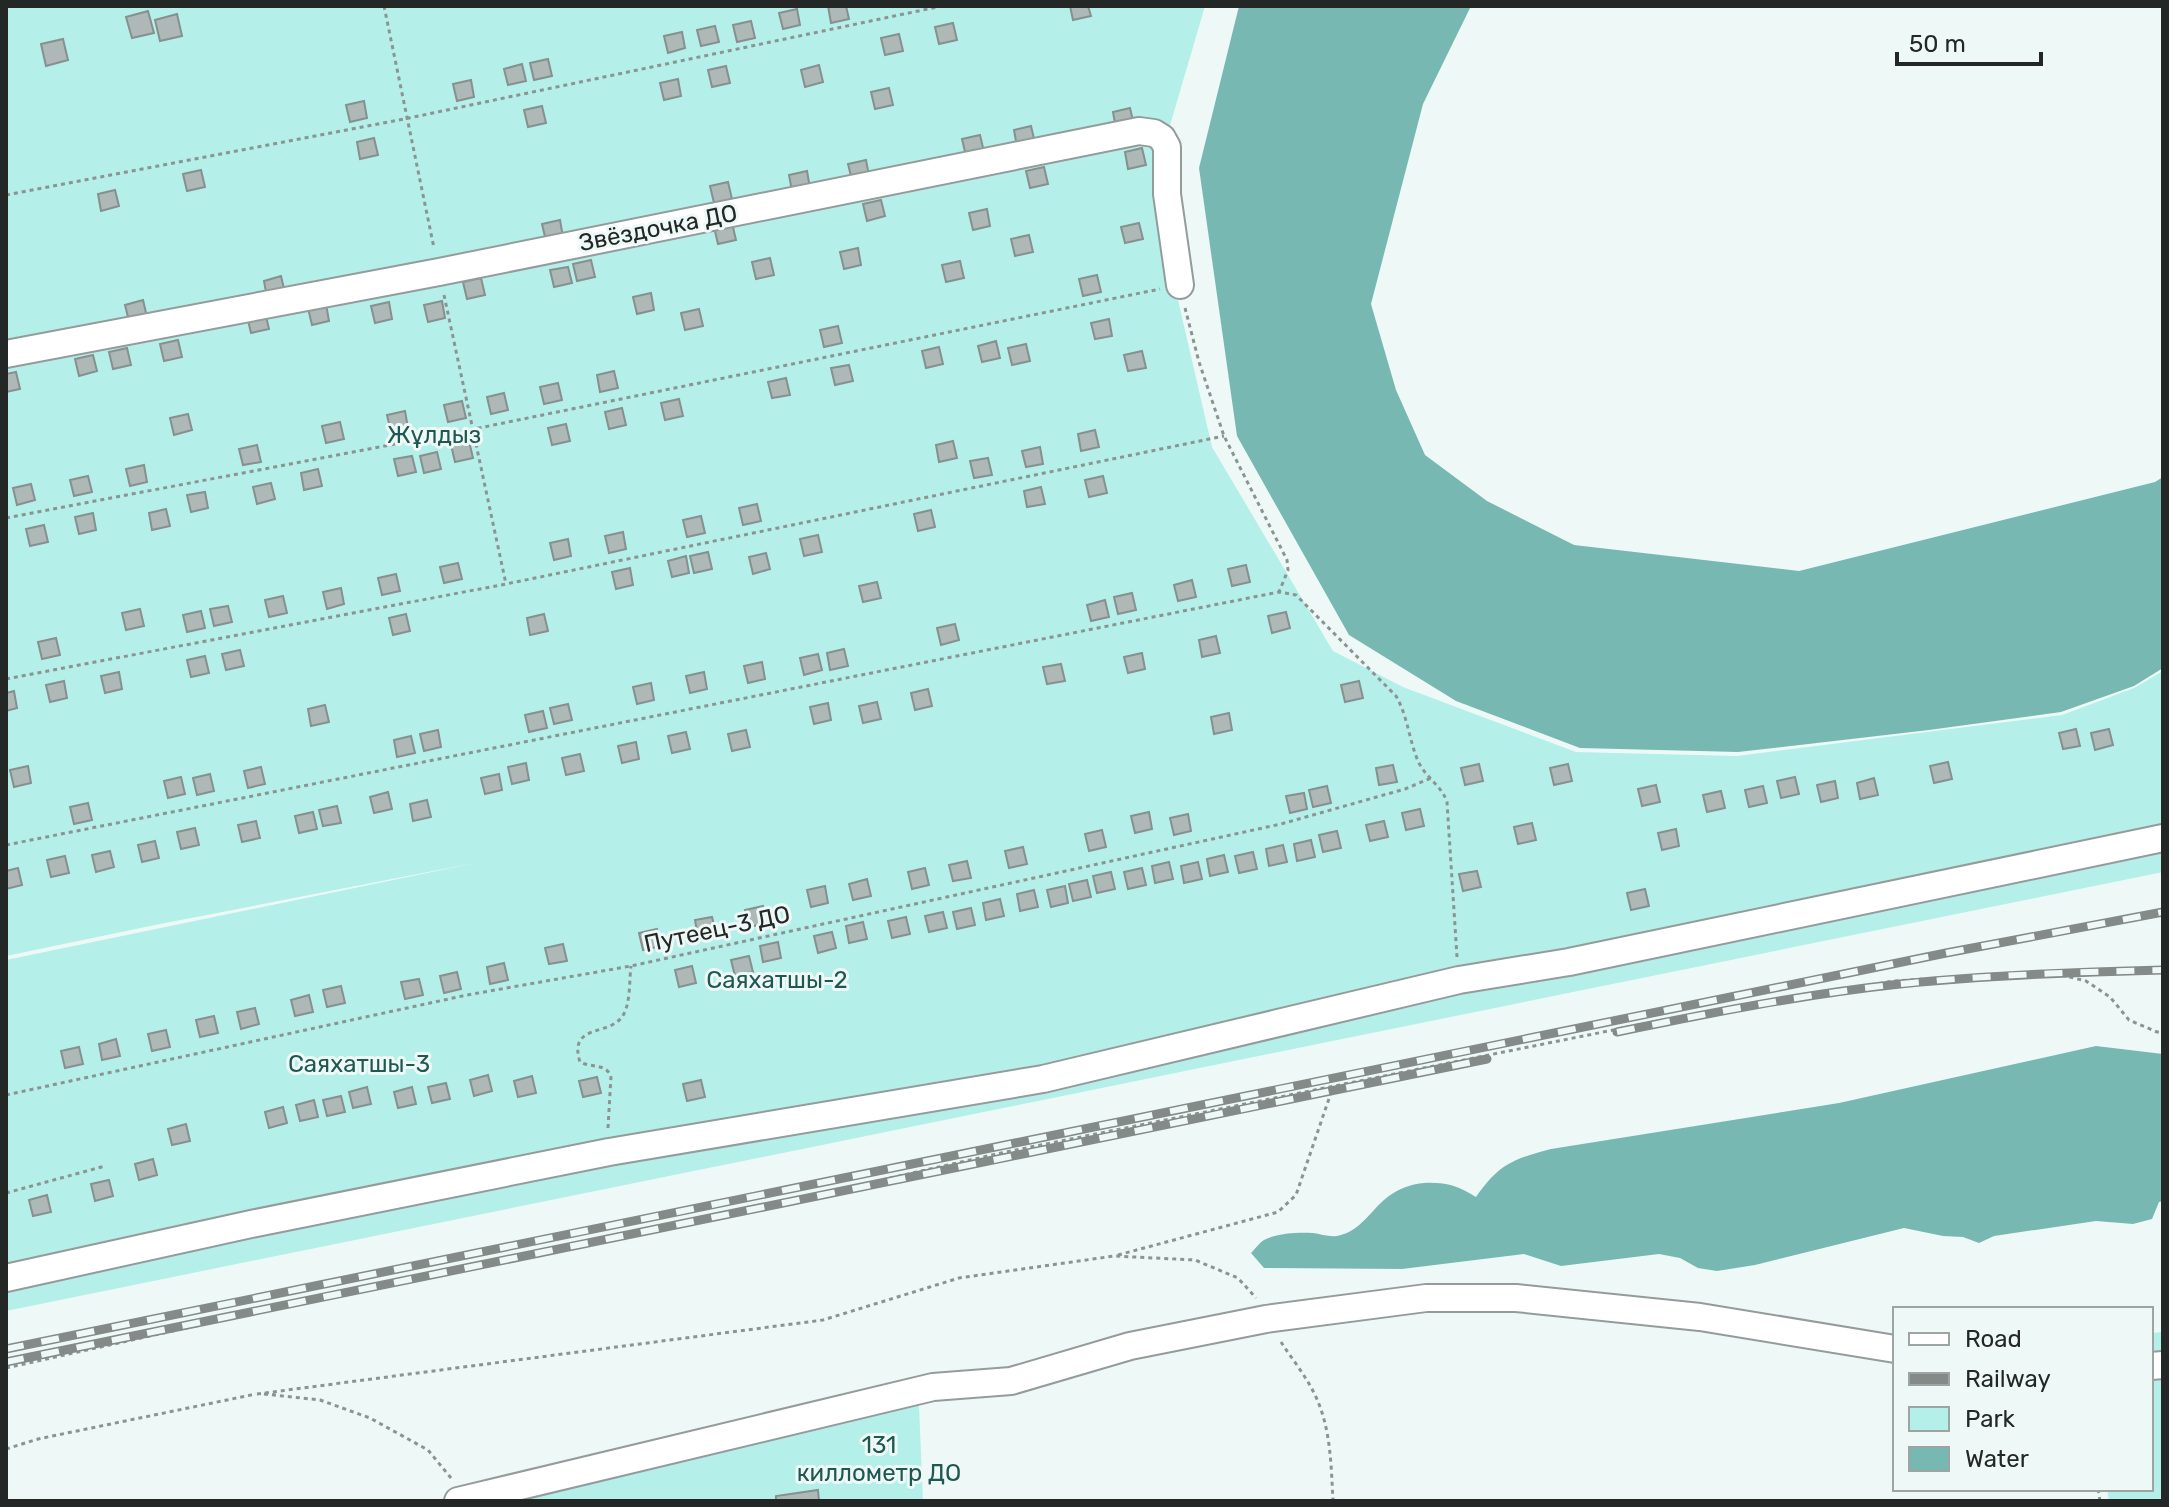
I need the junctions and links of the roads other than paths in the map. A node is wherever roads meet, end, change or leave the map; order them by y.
1 (1180, 285) road end
2 (6, 354) edge
3 (2163, 838) edge
4 (6, 1278) edge
5 (1893, 1349) edge
6 (461, 1501) edge

1 - 2 street, Звёздочка ДО
3 - 4 street
5 - 6 street

